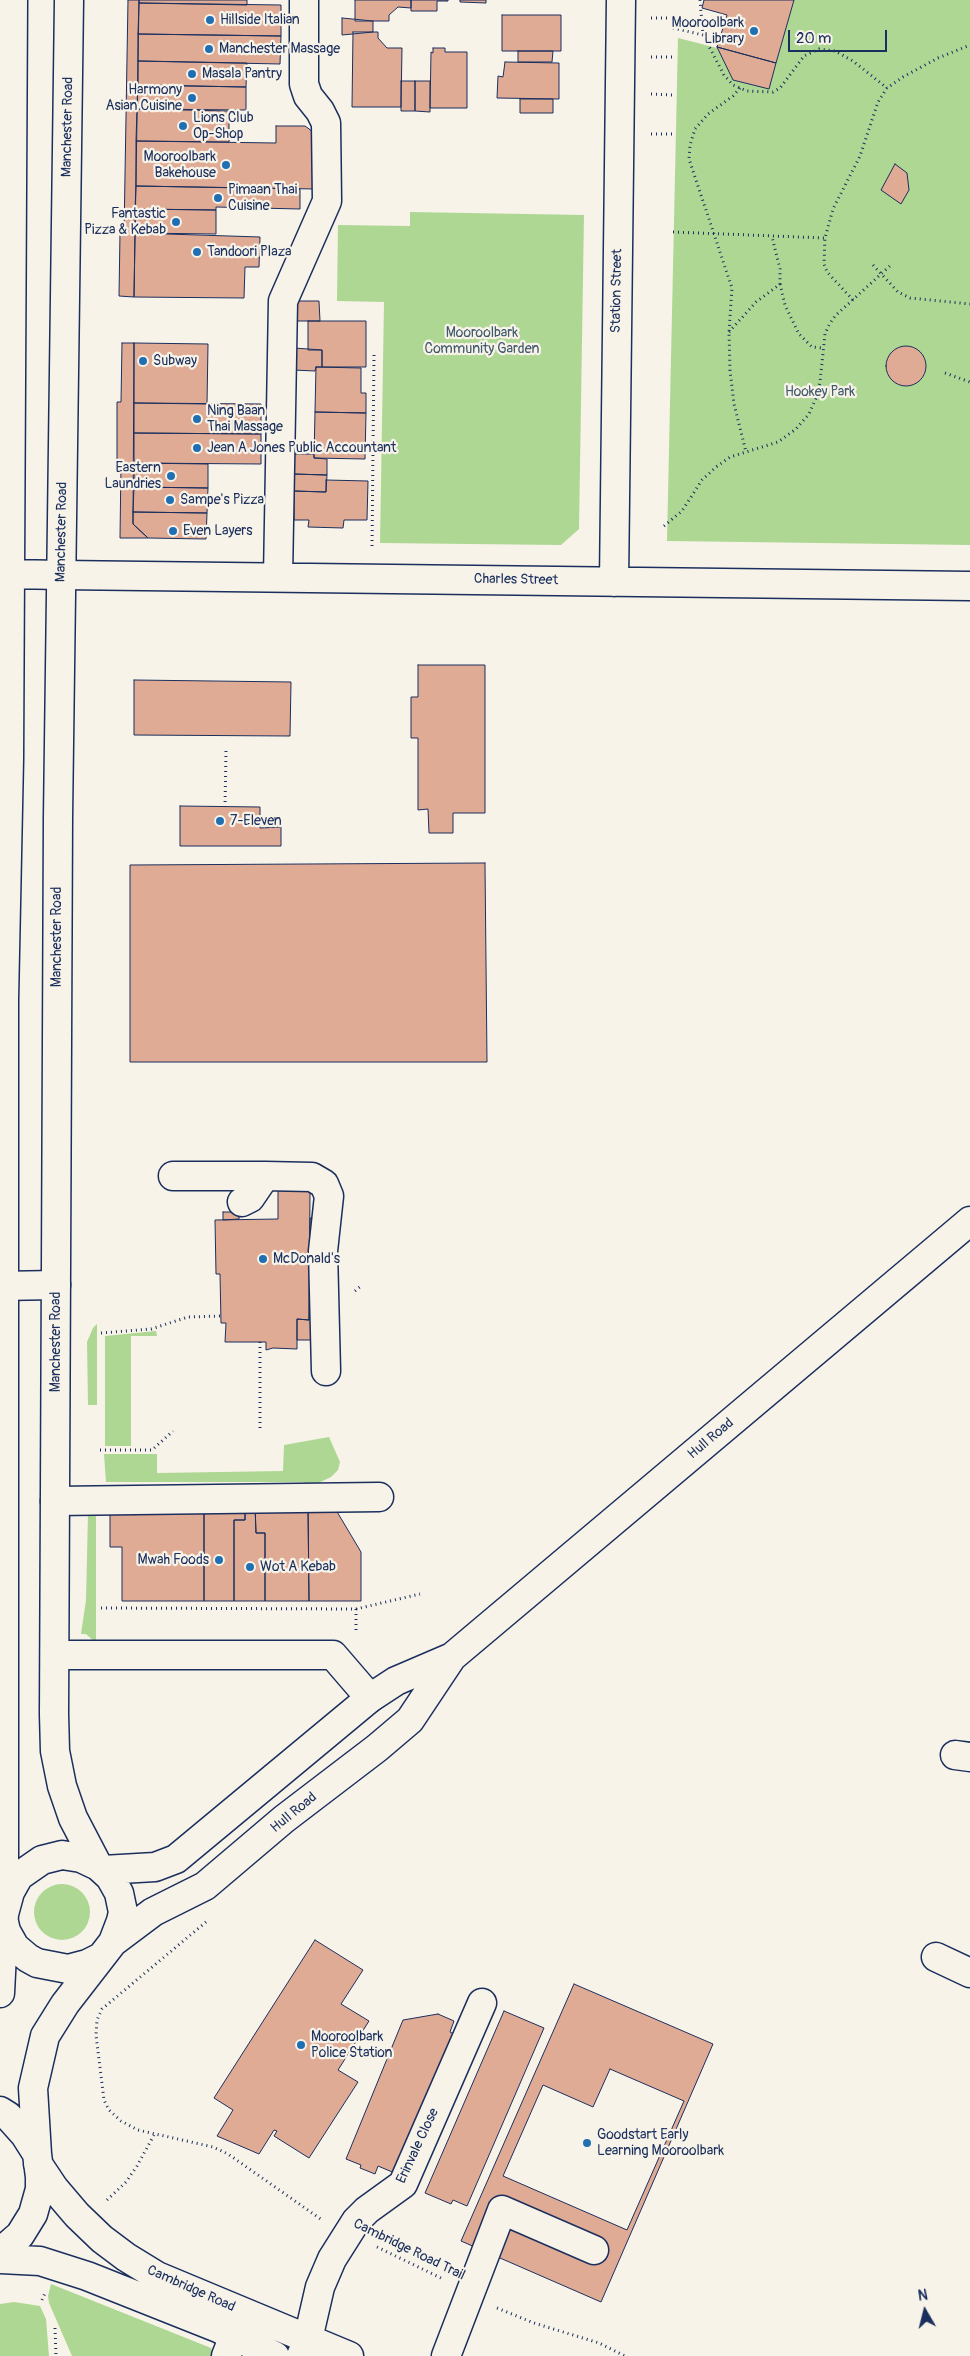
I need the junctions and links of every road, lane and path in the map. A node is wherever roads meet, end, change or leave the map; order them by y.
1 (12, 0) edge
2 (69, 0) edge
3 (304, 0) edge
4 (621, 0) edge
5 (700, 0) edge
6 (643, 18) dead end
7 (673, 18) dead end
8 (673, 28) dead end
9 (703, 35) junction
10 (970, 45) edge
11 (643, 56) dead end
12 (673, 57) dead end
13 (740, 88) junction
14 (888, 88) junction
15 (642, 94) dead end
16 (673, 95) dead end
17 (642, 133) dead end
18 (673, 134) dead end
19 (5, 229) edge
20 (673, 232) dead end
21 (712, 234) junction
22 (772, 237) junction
23 (825, 238) junction
24 (892, 264) dead end
25 (873, 265) dead end
26 (882, 274) junction
27 (780, 284) junction
28 (853, 300) junction
29 (970, 304) edge
30 (729, 332) junction
31 (824, 348) junction
32 (374, 355) dead end
33 (945, 374) dead end
34 (970, 382) edge
35 (746, 452) junction
36 (664, 526) dead end
37 (372, 546) dead end
38 (9, 574) junction
39 (61, 574) junction
40 (278, 577) junction
41 (614, 582) junction
42 (970, 586) edge
43 (226, 750) dead end
44 (4, 759) edge
45 (225, 806) dead end
46 (172, 1176) dead end
47 (265, 1176) junction
48 (242, 1202) dead end
49 (970, 1221) edge
50 (2, 1286) edge
51 (56, 1286) junction
52 (221, 1316) dead end
53 (101, 1333) dead end
54 (260, 1342) dead end
55 (326, 1371) dead end
56 (260, 1430) dead end
57 (173, 1431) dead end
58 (100, 1450) dead end
59 (379, 1497) dead end
60 (55, 1501) junction
61 (2, 1586) edge
62 (420, 1594) dead end
63 (101, 1608) dead end
64 (356, 1609) junction
65 (356, 1640) dead end
66 (55, 1655) junction
67 (452, 1657) junction
68 (370, 1698) junction
69 (209, 1834) junction
70 (234, 1863) junction
71 (100, 1868) junction
72 (4, 1918) junction
73 (208, 1921) dead end
74 (107, 1950) junction
75 (936, 1957) dead end
76 (970, 1973) edge
77 (0, 1993) edge
78 (482, 2003) dead end
79 (0, 2111) edge
80 (37, 2159) junction
81 (349, 2233) junction
82 (594, 2250) dead end
83 (0, 2252) edge
84 (0, 2259) edge
85 (470, 2293) junction
86 (55, 2328) dead end
87 (235, 2335) edge
88 (304, 2348) edge
89 (56, 2356) edge
90 (275, 2356) edge
91 (349, 2356) edge
92 (446, 2356) edge
93 (625, 2356) edge

1 - 19 main road
2 - 39 main road, Manchester Road
3 - 40 main road
4 - 41 main road, Station Street
5 - 9 path
6 - 7 path
8 - 9 path
9 - 13 path
10 - 14 path
11 - 12 path
13 - 14 path
13 - 21 path
14 - 23 path
15 - 16 path
17 - 18 path
19 - 38 main road
20 - 21 path
21 - 22 path
21 - 30 path
22 - 23 path
22 - 27 path
23 - 28 path
24 - 26 path
25 - 26 path
26 - 28 path
26 - 29 path
27 - 30 path
27 - 31 path
28 - 31 path
30 - 35 path
31 - 35 path
32 - 37 path
33 - 34 path
35 - 36 path
38 - 39 main road, Charles Street
38 - 44 main road
39 - 40 main road, Charles Street
39 - 51 main road, Manchester Road
40 - 41 main road, Charles Street
41 - 42 main road, Charles Street
43 - 45 path
44 - 50 main road
46 - 47 main road
47 - 48 main road
47 - 55 main road
49 - 67 main road, Hull Road
50 - 51 main road
50 - 61 main road
51 - 60 main road, Manchester Road
52 - 53 path
54 - 56 path
57 - 58 path
59 - 60 main road
60 - 66 main road, Manchester Road
61 - 72 main road
62 - 64 path
63 - 64 path
64 - 65 path
66 - 68 main road
66 - 71 main road, Manchester Road
67 - 68 main road, Hull Road
67 - 70 main road, Hull Road
68 - 69 main road, Hull Road
69 - 70 main road
69 - 71 main road, Hull Road
70 - 74 main road, Hull Road
71 - 72 main road, Hull Road
71 - 74 main road, Hull Road
72 - 74 main road, Hull Road
72 - 77 main road, Hull Road
73 - 81 path, Cambridge Road Trail
74 - 80 main road, Hull Road
75 - 76 main road
78 - 81 main road, Erinvale Close
79 - 80 main road, Cambridge Road
80 - 83 main road, Hull Road
80 - 87 main road, Cambridge Road
81 - 85 path, Cambridge Road Trail
81 - 88 main road, Erinvale Close
82 - 85 main road
84 - 87 main road, Cambridge Road
85 - 92 main road
85 - 93 path, Cambridge Road Trail
86 - 89 path
87 - 88 main road, Cambridge Road
87 - 90 main road, Cambridge Road
88 - 91 main road, Cambridge Road

